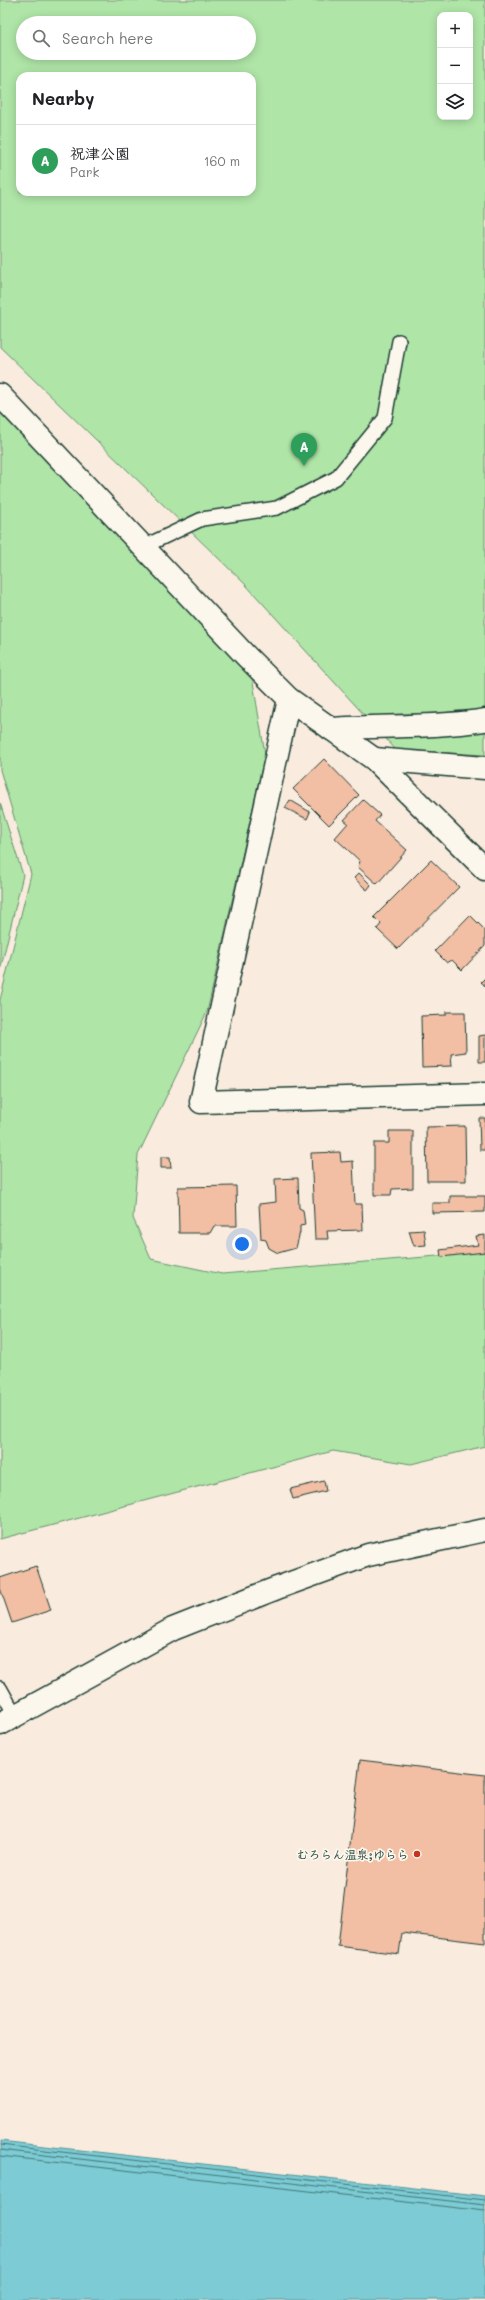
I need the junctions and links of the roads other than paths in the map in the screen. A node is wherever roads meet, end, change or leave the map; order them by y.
1 (399, 341) dead end
2 (0, 395) edge
3 (144, 547) junction
4 (289, 698) junction
5 (485, 720) edge
6 (331, 729) junction
7 (374, 759) junction
8 (485, 768) edge
9 (485, 869) edge
10 (485, 1094) edge
11 (485, 1530) edge
12 (0, 1688) edge
13 (7, 1720) edge

1 - 3 lane
2 - 3 street
3 - 4 street
4 - 6 street
4 - 10 street
5 - 6 street
6 - 7 street
7 - 8 street
7 - 9 street
11 - 13 street
12 - 13 lane

